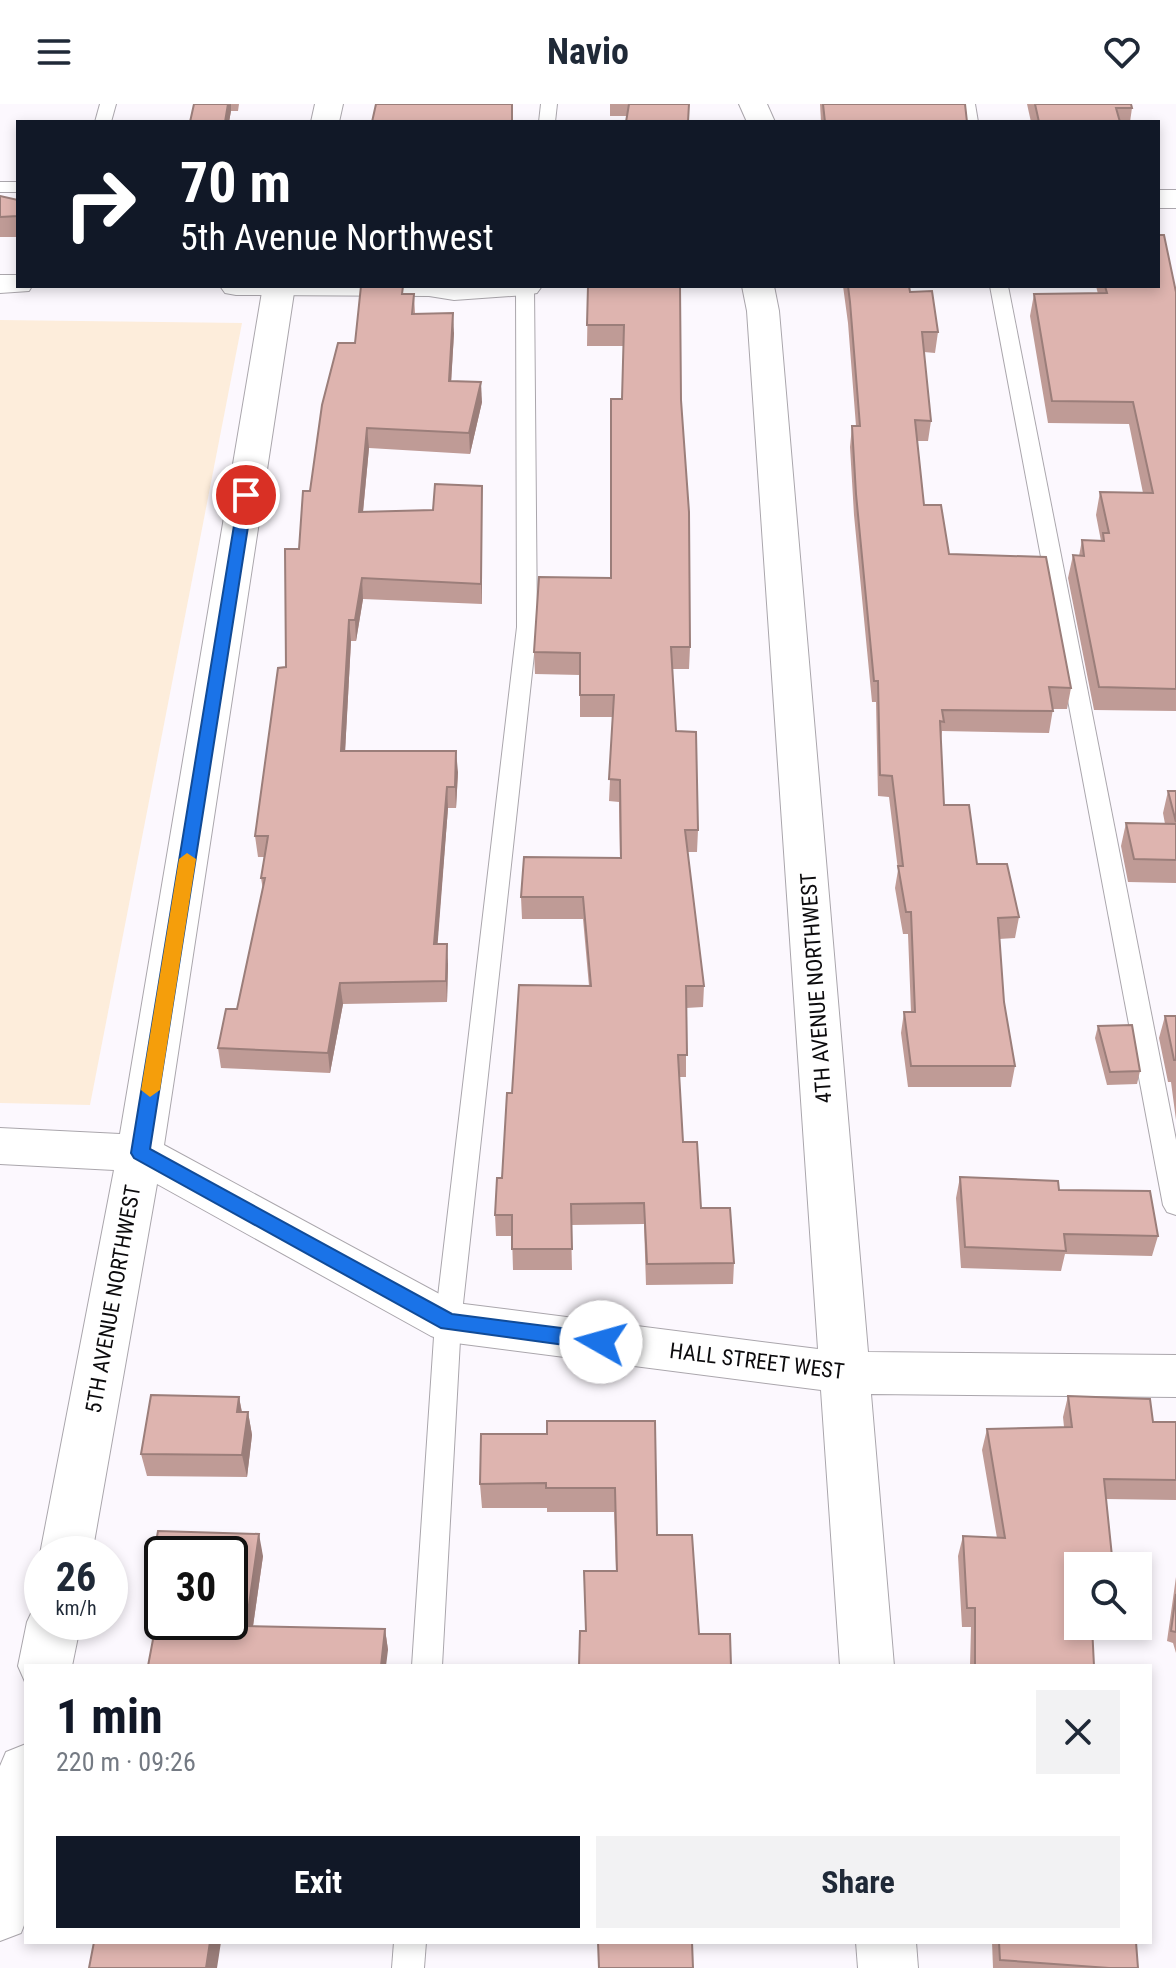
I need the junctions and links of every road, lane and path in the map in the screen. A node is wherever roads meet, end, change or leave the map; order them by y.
1 (279, 288) edge
2 (438, 288) edge
3 (497, 288) edge
4 (525, 288) edge
5 (737, 288) edge
6 (999, 288) edge
7 (761, 298) edge
8 (0, 1146) edge
9 (140, 1153) junction
10 (1176, 1205) edge
11 (448, 1322) junction
12 (847, 1373) junction
13 (1176, 1376) edge
14 (69, 1536) edge
15 (50, 1640) edge
16 (45, 1664) edge
17 (427, 1664) edge
18 (867, 1664) edge
19 (24, 1782) edge
20 (0, 1912) edge
21 (410, 1944) edge
22 (886, 1944) edge
23 (408, 1968) edge
24 (888, 1968) edge

1 - 9 street, 5TH AVENUE NORTHWEST
2 - 3 street
4 - 11 lane
5 - 7 street, 4TH AVENUE NORTHWEST
6 - 10 lane
7 - 12 street, 4TH AVENUE NORTHWEST
8 - 9 street, HALL STREET WEST
9 - 11 street, HALL STREET WEST
9 - 14 street, 5TH AVENUE NORTHWEST
11 - 12 street, HALL STREET WEST
11 - 17 lane
12 - 13 street, HALL STREET WEST
12 - 18 street, 4TH AVENUE NORTHWEST
15 - 16 street
19 - 20 street
21 - 23 lane
22 - 24 street

